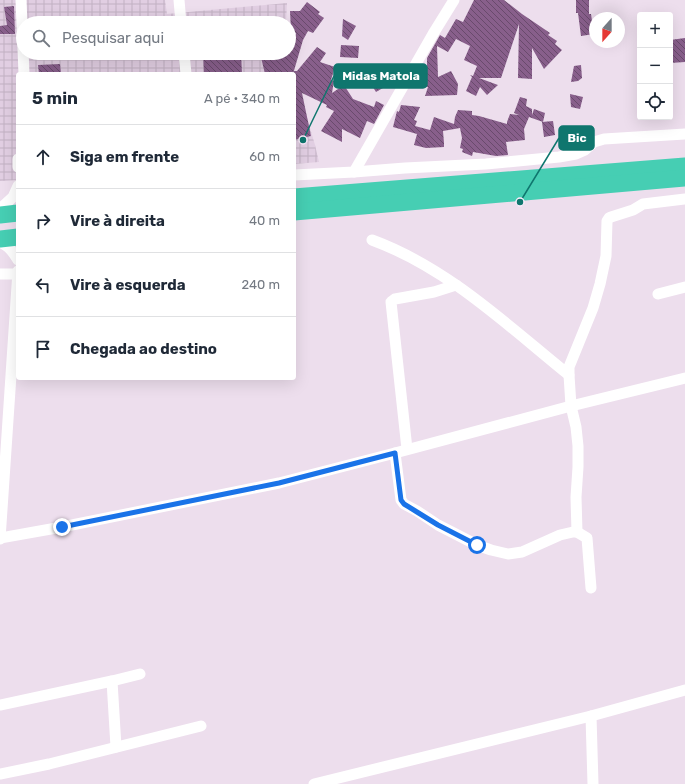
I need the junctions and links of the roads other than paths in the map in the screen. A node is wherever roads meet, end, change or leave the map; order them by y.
1 (21, 0) edge
2 (178, 0) edge
3 (454, 0) edge
4 (22, 16) edge
5 (180, 16) edge
6 (23, 60) edge
7 (185, 60) edge
8 (24, 72) edge
9 (186, 72) edge
10 (685, 134) edge
11 (685, 166) edge
12 (354, 172) junction
13 (296, 175) edge
14 (685, 178) edge
15 (16, 190) edge
16 (296, 197) edge
17 (685, 199) edge
18 (0, 209) edge
19 (296, 212) edge
20 (16, 213) edge
21 (0, 215) edge
22 (16, 237) edge
23 (0, 239) edge
24 (372, 240) dead end
25 (0, 242) edge
26 (16, 257) edge
27 (16, 272) edge
28 (0, 274) edge
29 (456, 285) junction
30 (685, 287) edge
31 (658, 294) dead end
32 (16, 300) edge
33 (568, 375) junction
34 (685, 378) edge
35 (571, 406) junction
36 (407, 449) junction
37 (395, 453) junction
38 (0, 520) edge
39 (577, 532) junction
40 (0, 539) edge
41 (591, 588) dead end
42 (140, 674) dead end
43 (112, 681) junction
44 (685, 690) edge
45 (0, 705) edge
46 (591, 716) junction
47 (201, 726) dead end
48 (116, 747) junction
49 (0, 774) edge
50 (314, 784) edge
51 (593, 784) edge

1 - 4 street
2 - 5 street
3 - 12 street
6 - 8 street
7 - 9 street
10 - 12 street
11 - 16 highway
12 - 13 street
14 - 19 highway
15 - 18 street
17 - 33 street
20 - 21 highway
22 - 23 highway
24 - 29 street
25 - 26 street
27 - 28 street
29 - 33 street
29 - 36 street
30 - 31 street
32 - 38 street
33 - 35 street
34 - 35 street
35 - 36 street
35 - 39 street
36 - 37 street
37 - 39 street
37 - 40 street
38 - 40 street
39 - 41 street
42 - 43 street
43 - 45 street
43 - 48 street
44 - 46 street
46 - 50 street
46 - 51 street
47 - 48 street
48 - 49 street

